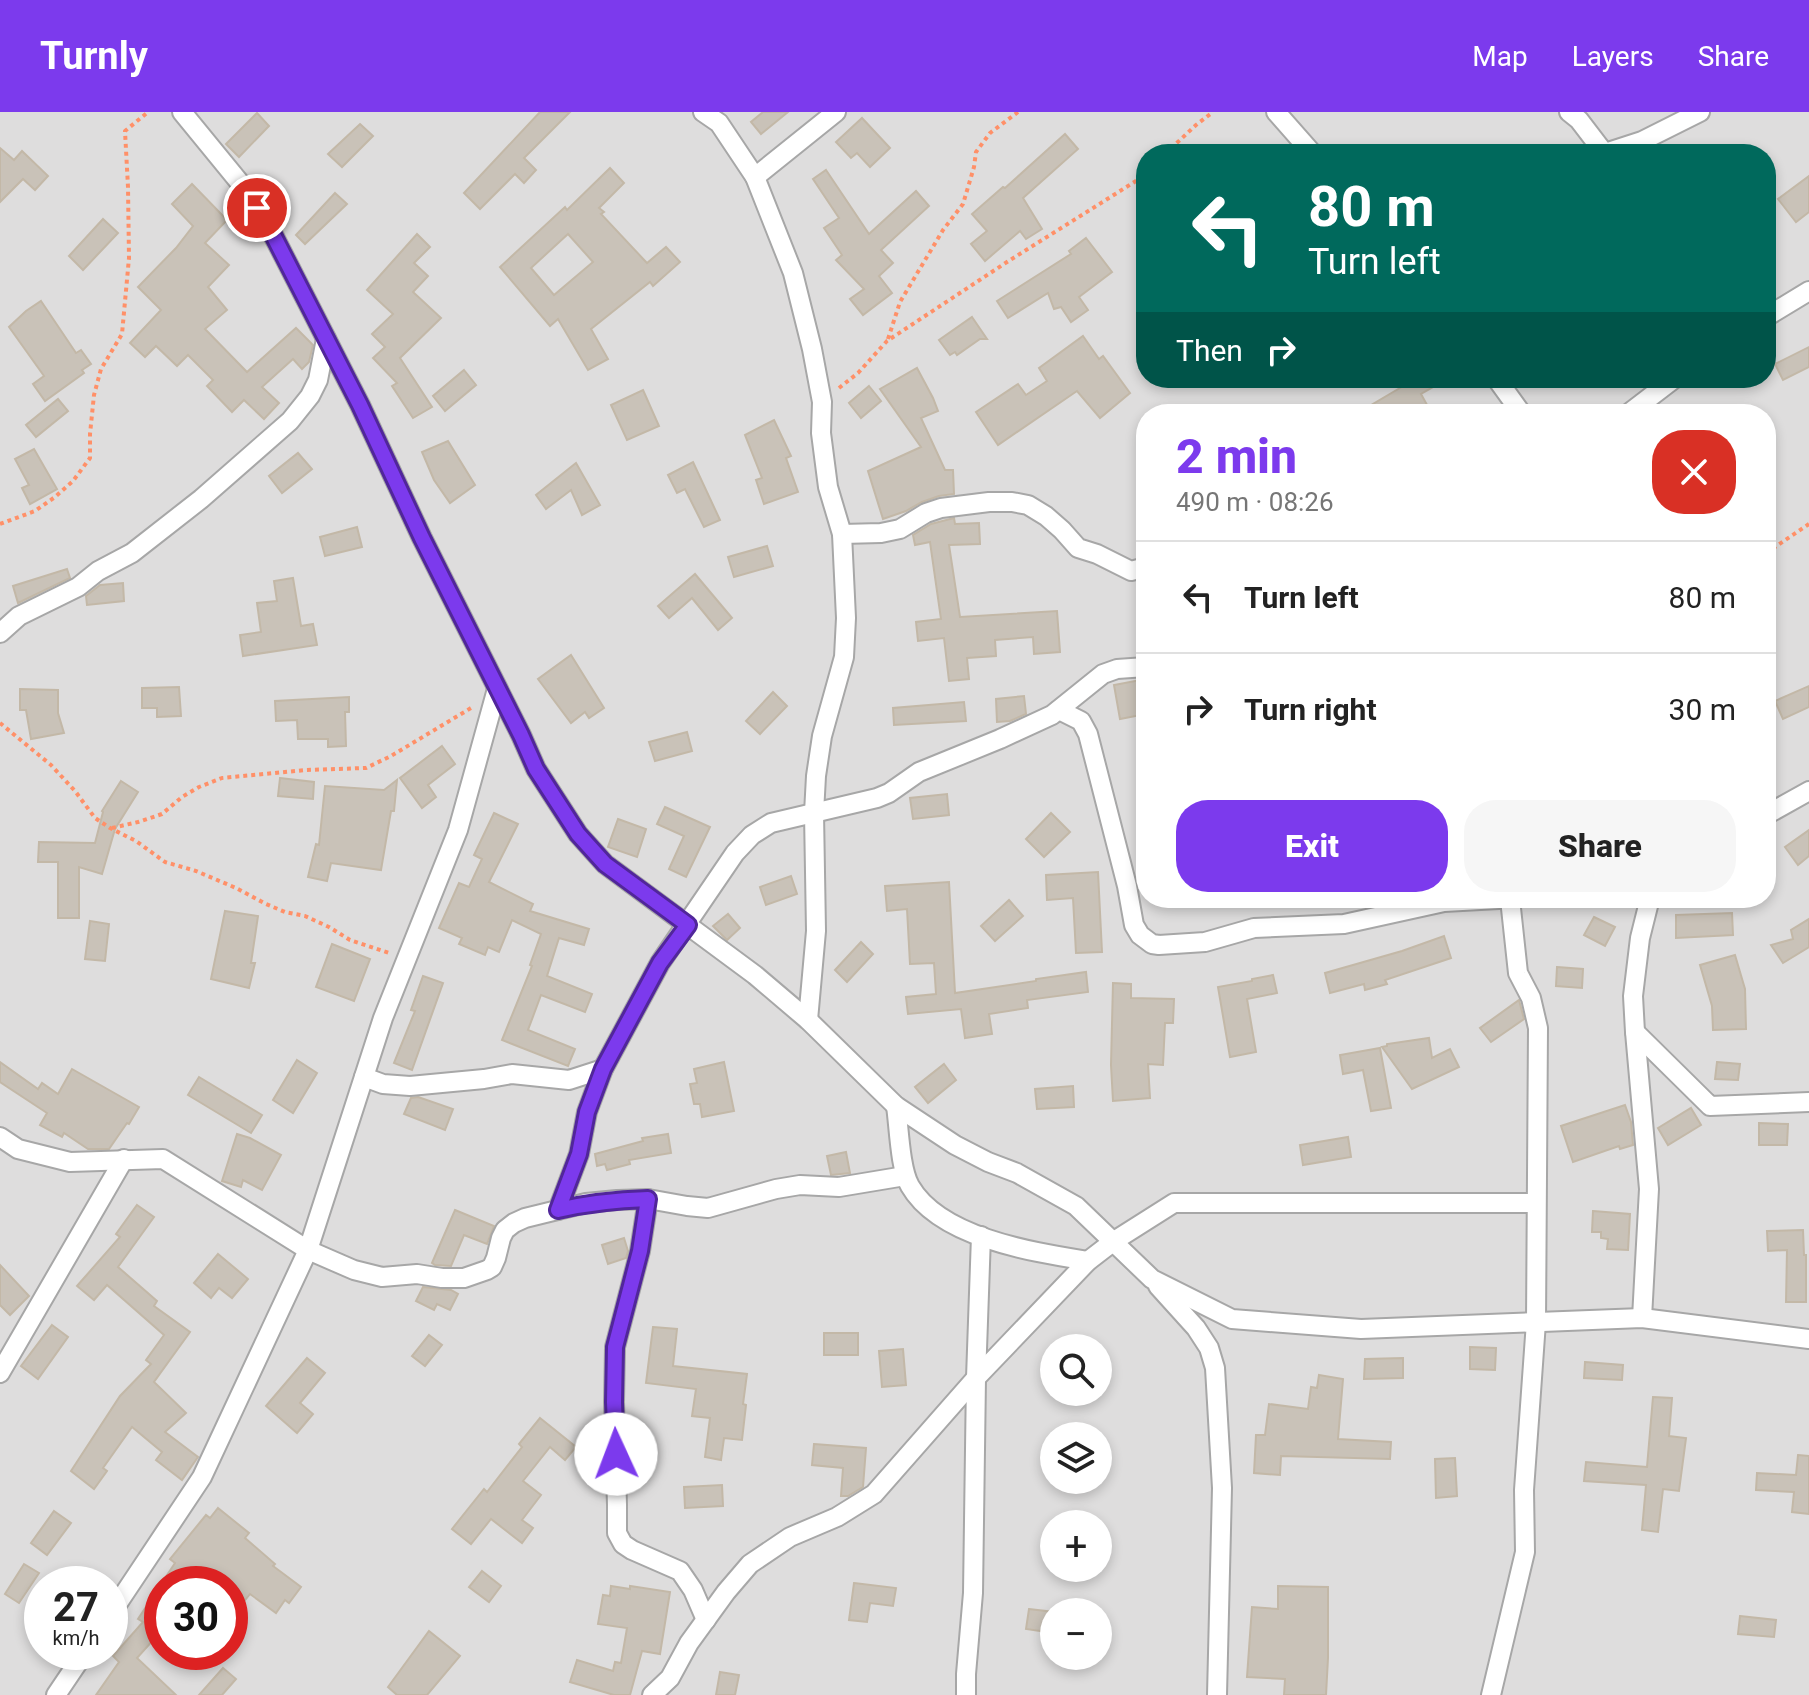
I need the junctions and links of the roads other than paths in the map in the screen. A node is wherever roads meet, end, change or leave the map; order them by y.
1 (182, 112) edge
2 (703, 112) edge
3 (836, 112) edge
4 (1276, 112) edge
5 (1569, 112) edge
6 (1700, 112) edge
7 (1304, 144) edge
8 (1598, 144) edge
9 (1633, 144) edge
10 (755, 177) junction
11 (1809, 291) edge
12 (1776, 311) edge
13 (326, 339) junction
14 (1662, 388) edge
15 (1641, 404) edge
16 (842, 534) junction
17 (1136, 570) edge
18 (0, 633) edge
19 (1136, 668) edge
20 (497, 689) junction
21 (1059, 710) junction
22 (1809, 791) edge
23 (1776, 809) edge
24 (814, 813) junction
25 (1417, 908) edge
26 (1511, 908) edge
27 (1648, 908) edge
28 (688, 925) junction
29 (808, 1020) junction
30 (1635, 1032) junction
31 (603, 1069) junction
32 (364, 1077) junction
33 (1809, 1102) edge
34 (896, 1106) junction
35 (0, 1137) edge
36 (124, 1159) junction
37 (905, 1176) junction
38 (648, 1199) junction
39 (1536, 1203) junction
40 (558, 1210) junction
41 (981, 1236) junction
42 (1114, 1241) junction
43 (308, 1250) junction
44 (1088, 1261) junction
45 (1152, 1279) junction
46 (1642, 1318) junction
47 (1536, 1322) junction
48 (1809, 1339) edge
49 (0, 1373) edge
50 (976, 1378) junction
51 (128, 1588) edge
52 (706, 1620) junction
53 (73, 1670) edge
54 (669, 1686) edge
55 (56, 1695) edge
56 (652, 1695) edge
57 (966, 1695) edge
58 (1217, 1695) edge
59 (1491, 1695) edge

1 - 13 street
2 - 10 street
3 - 10 street
4 - 7 street
5 - 8 street
6 - 9 street
10 - 16 street
11 - 12 street
13 - 18 street
13 - 20 street
14 - 15 street
16 - 17 street
16 - 24 street
19 - 21 street
20 - 28 street
20 - 32 street
21 - 24 street
21 - 25 street
22 - 23 street
24 - 28 street
24 - 29 street
26 - 39 street
27 - 30 street
28 - 29 street
28 - 31 street
29 - 34 street
30 - 33 street
30 - 46 street
31 - 32 street
31 - 40 street
32 - 43 street
34 - 37 street
34 - 42 street
35 - 36 street
36 - 43 street
36 - 49 street
37 - 38 street
37 - 41 street
38 - 40 street
38 - 52 street
39 - 42 street
39 - 47 street
40 - 43 street
41 - 44 street
41 - 50 street
42 - 44 street
42 - 45 street
43 - 51 street
44 - 50 street
45 - 47 street
45 - 58 street
46 - 47 street
46 - 48 street
47 - 59 street
50 - 52 street
50 - 57 street
52 - 54 street
53 - 55 street
54 - 56 street

